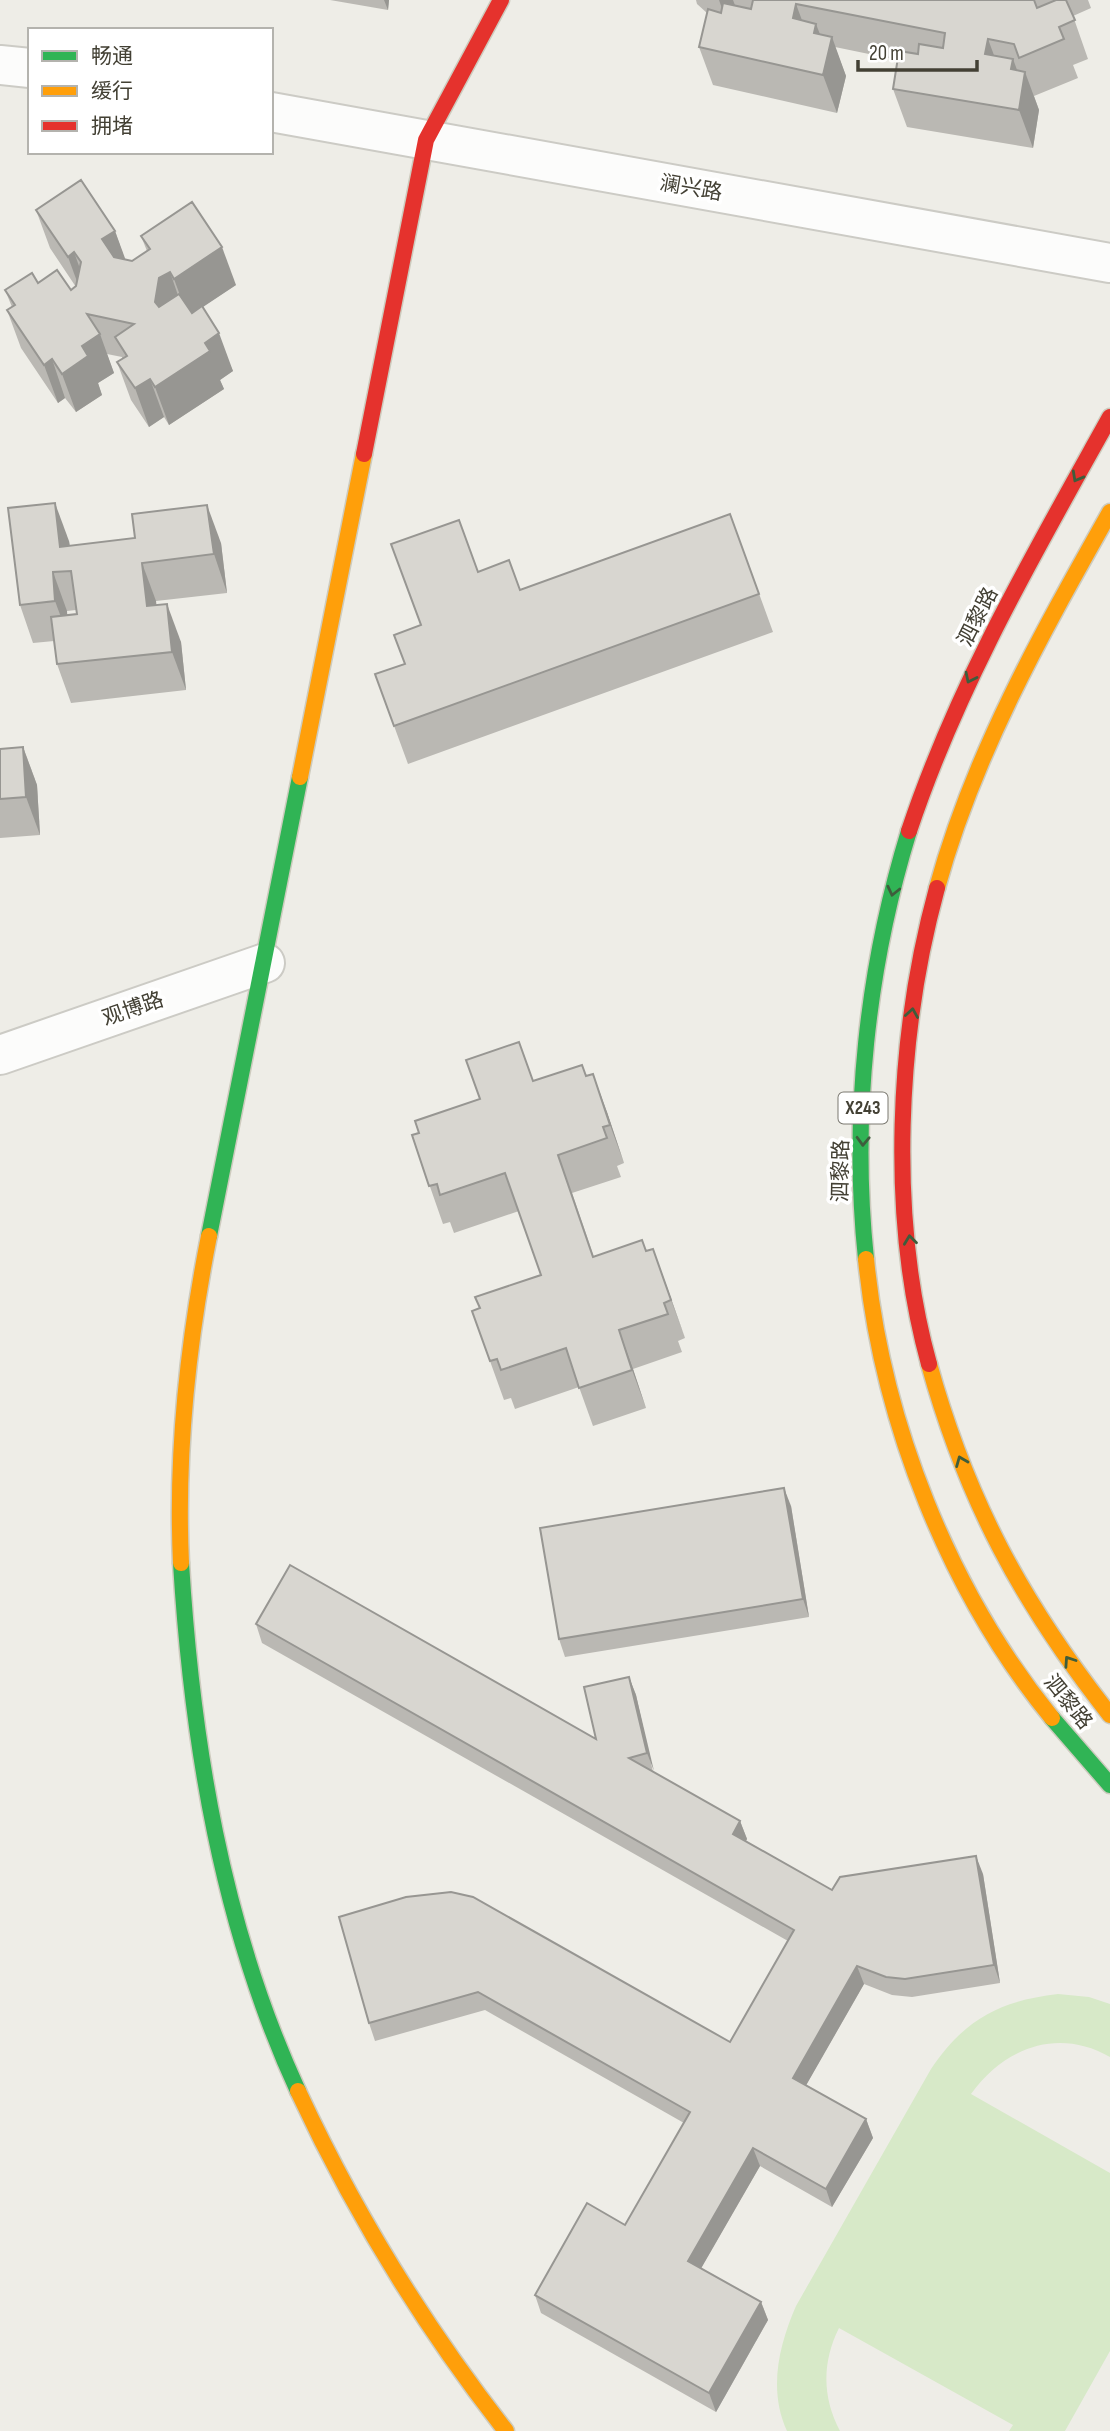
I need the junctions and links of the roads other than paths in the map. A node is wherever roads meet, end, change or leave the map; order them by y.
1 (501, 0) edge
2 (0, 65) edge
3 (28, 68) edge
4 (273, 112) edge
5 (426, 140) junction
6 (1110, 263) edge
7 (1110, 417) edge
8 (1110, 512) edge
9 (265, 963) junction
10 (0, 1055) edge
11 (1110, 1715) edge
12 (1110, 1785) edge
13 (506, 2431) edge

1 - 5 main road
2 - 3 street
4 - 5 street, 澜兴路
5 - 6 street, 澜兴路
5 - 9 main road
7 -> 12 main road, 泗黎路 / X243
11 -> 8 main road, 泗黎路 / X243
9 - 10 street, 观博路
9 - 13 main road

